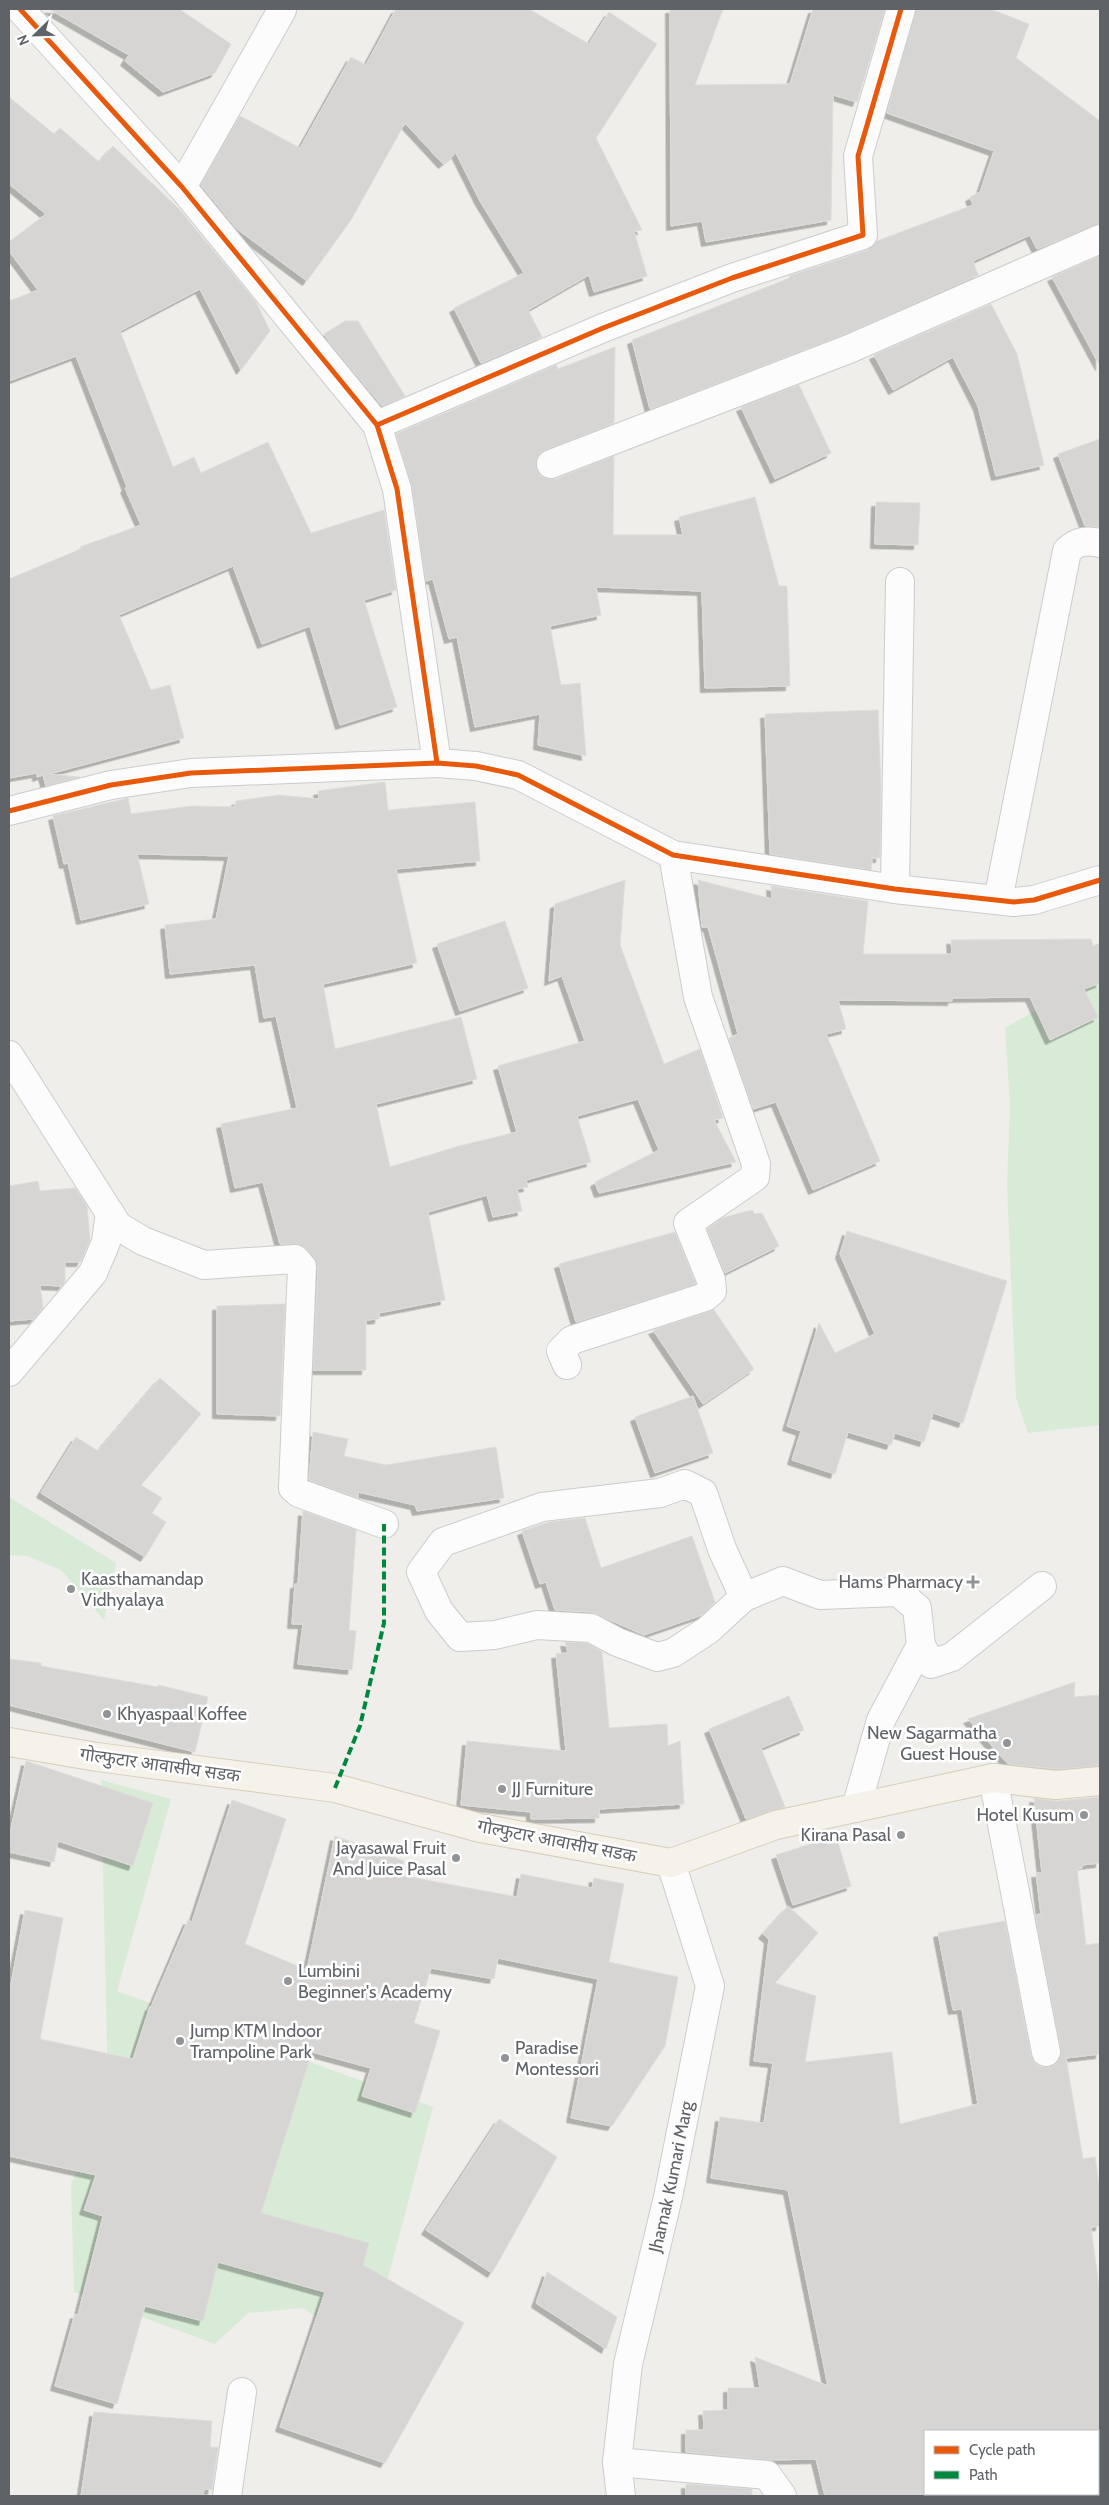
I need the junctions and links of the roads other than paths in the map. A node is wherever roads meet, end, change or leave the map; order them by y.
1 (20, 9) edge
2 (901, 9) edge
3 (282, 10) edge
4 (182, 187) junction
5 (1100, 239) edge
6 (377, 425) junction
7 (551, 464) dead end
8 (1100, 543) edge
9 (900, 582) dead end
10 (437, 763) junction
11 (9, 811) edge
12 (674, 856) junction
13 (1100, 880) edge
14 (895, 889) junction
15 (998, 900) junction
16 (9, 1056) edge
17 (110, 1213) junction
18 (567, 1365) dead end
19 (9, 1372) edge
20 (384, 1524) dead end
21 (1042, 1586) dead end
22 (744, 1597) junction
23 (921, 1645) junction
24 (9, 1742) edge
25 (993, 1778) junction
26 (1100, 1781) edge
27 (856, 1808) junction
28 (671, 1863) junction
29 (1046, 2052) dead end
30 (242, 2392) dead end
31 (618, 2462) junction
32 (227, 2496) edge
33 (620, 2496) edge
34 (782, 2496) edge

1 - 4 street
2 - 6 street
3 - 4 street
4 - 6 street
5 - 7 street
6 - 10 street
8 - 15 street
9 - 14 street
10 - 11 street
10 - 12 street
12 - 14 street
12 - 18 street
13 - 15 street
14 - 15 street
16 - 17 street
17 - 19 street
17 - 20 street
21 - 23 street
22 - 22 street
22 - 23 street
23 - 27 street
24 - 28 main road, गोल्फुटार आवासीय सडक
25 - 26 main road
25 - 27 main road
25 - 29 street
27 - 28 main road
28 - 31 street, Jhamak Kumari Marg
30 - 32 street
31 - 33 street, Jhamak Kumari Marg
31 - 34 street

